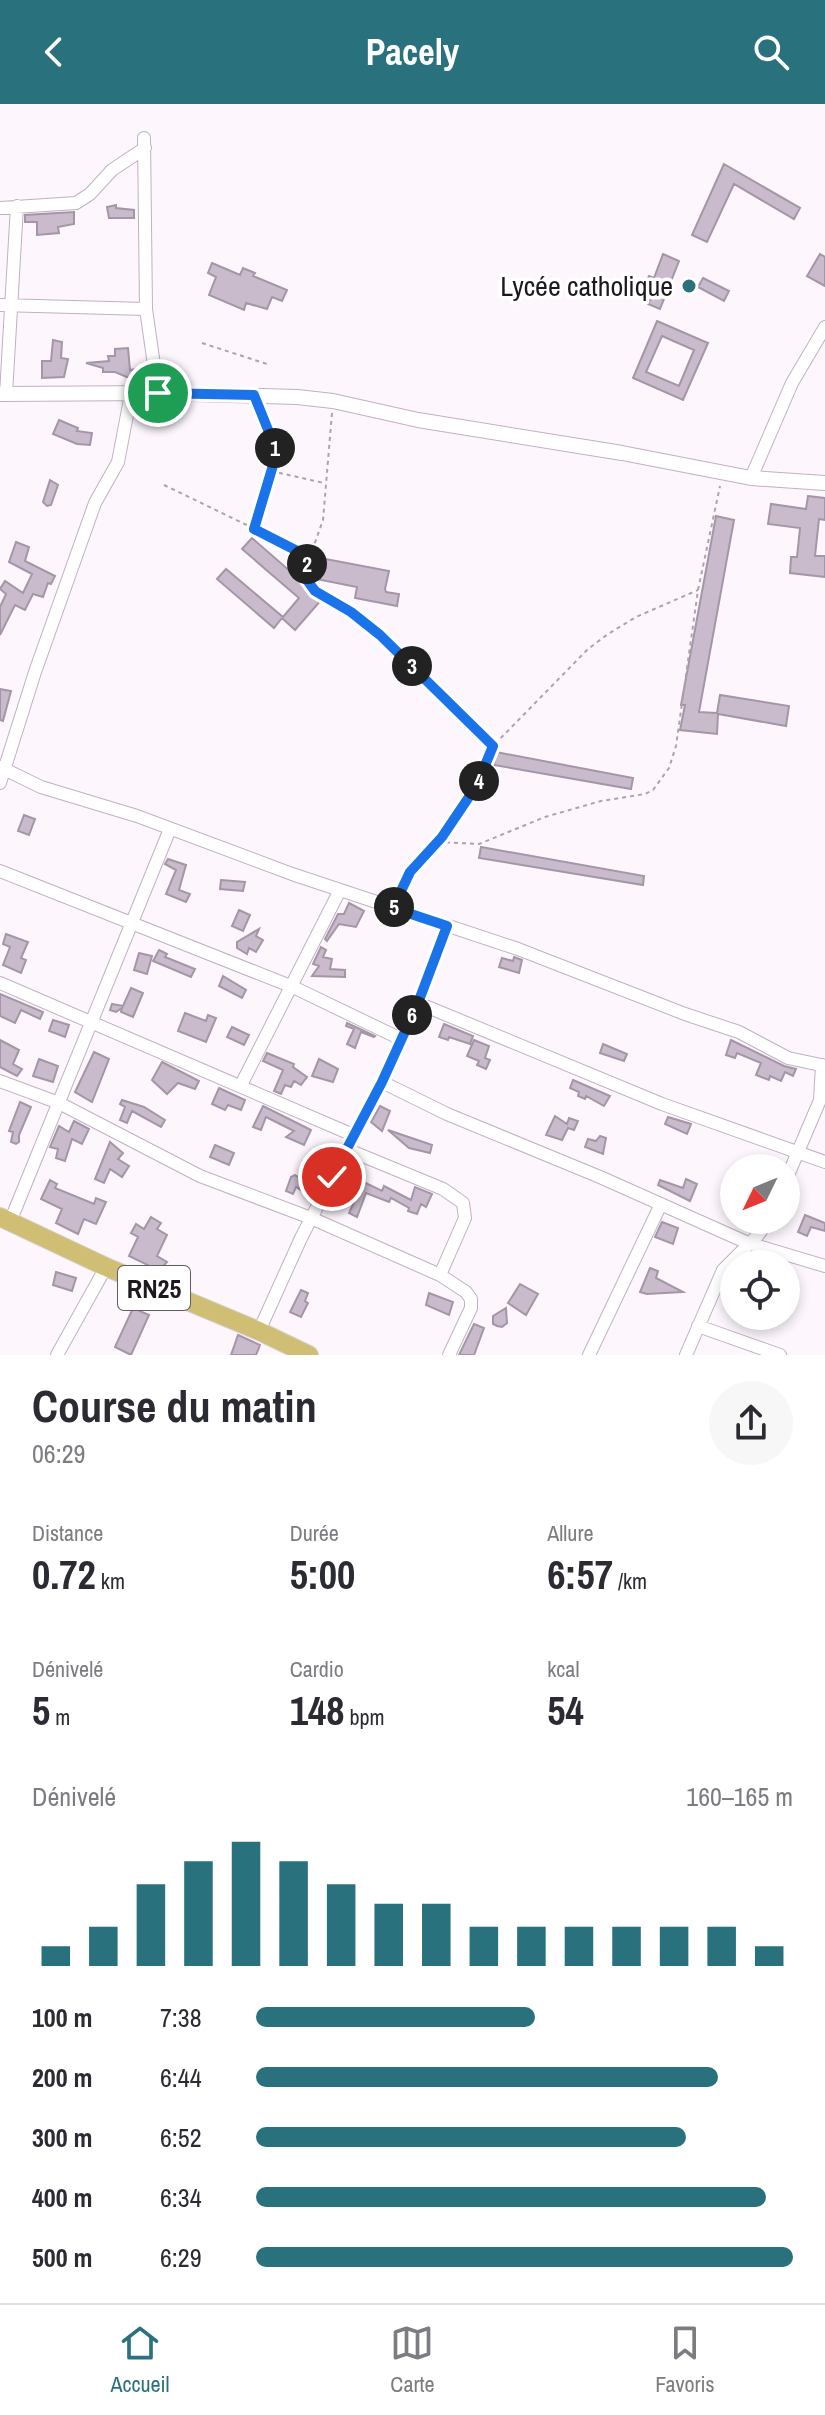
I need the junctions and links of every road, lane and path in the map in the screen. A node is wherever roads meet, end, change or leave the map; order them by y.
1 (17, 206) junction
2 (0, 208) edge
3 (6, 305) edge
4 (146, 309) junction
5 (825, 327) edge
6 (202, 343) dead end
7 (267, 364) dead end
8 (158, 393) junction
9 (3, 394) edge
10 (131, 394) junction
11 (254, 395) junction
12 (333, 401) junction
13 (271, 471) junction
14 (722, 473) junction
15 (751, 478) junction
16 (325, 483) junction
17 (825, 483) edge
18 (164, 485) dead end
19 (254, 529) junction
20 (309, 557) junction
21 (698, 590) junction
22 (493, 746) junction
23 (2, 768) edge
24 (0, 783) edge
25 (170, 829) junction
26 (438, 842) junction
27 (0, 871) edge
28 (340, 890) junction
29 (393, 908) junction
30 (134, 922) junction
31 (447, 926) junction
32 (0, 983) edge
33 (293, 987) junction
34 (418, 1003) junction
35 (94, 1021) junction
36 (401, 1039) junction
37 (824, 1065) edge
38 (0, 1081) edge
39 (382, 1082) junction
40 (241, 1085) junction
41 (59, 1103) junction
42 (353, 1135) junction
43 (346, 1149) junction
44 (798, 1151) junction
45 (797, 1154) edge
46 (825, 1162) edge
47 (661, 1204) junction
48 (311, 1218) junction
49 (5, 1220) edge
50 (759, 1234) edge
51 (748, 1243) junction
52 (825, 1266) edge
53 (106, 1267) junction
54 (440, 1275) junction
55 (698, 1326) junction
56 (259, 1331) junction
57 (57, 1355) edge
58 (309, 1355) edge
59 (449, 1355) edge
60 (589, 1355) edge
61 (686, 1355) edge
62 (780, 1355) edge

1 - 2 street
1 - 3 street
1 - 4 street
3 - 4 street
3 - 9 street
4 - 8 street
5 - 15 street
6 - 7 path
8 - 10 street
8 - 11 street
9 - 10 street
10 - 23 street
11 - 12 street
11 - 13 path
12 - 14 street
12 - 16 path
13 - 16 path
13 - 19 path
14 - 15 street
14 - 21 path
15 - 17 street
16 - 20 path
18 - 19 path
19 - 20 path
20 - 22 path
21 - 22 path
21 - 26 path
22 - 26 path
23 - 24 street
23 - 25 street
25 - 28 street
25 - 30 street
26 - 29 path
27 - 30 street
28 - 29 street
28 - 33 street
29 - 31 street
30 - 33 street
30 - 35 street
31 - 34 street
31 - 37 street
32 - 35 street
33 - 36 street
33 - 40 street
34 - 36 street
34 - 44 street
35 - 40 street
35 - 41 street
36 - 39 street
37 - 44 street
38 - 41 street
39 - 42 street
39 - 47 street
40 - 42 street
41 - 48 street
41 - 49 street
42 - 43 street
43 - 48 street
43 - 54 street
44 - 45 street
44 - 46 street
47 - 51 street
47 - 60 street
48 - 54 street
48 - 56 street
49 - 53 main road, RN25
50 - 51 street
51 - 52 street
51 - 55 street
53 - 56 main road, RN25
53 - 57 street
54 - 59 street
55 - 61 street
55 - 62 street
56 - 58 main road, RN25

